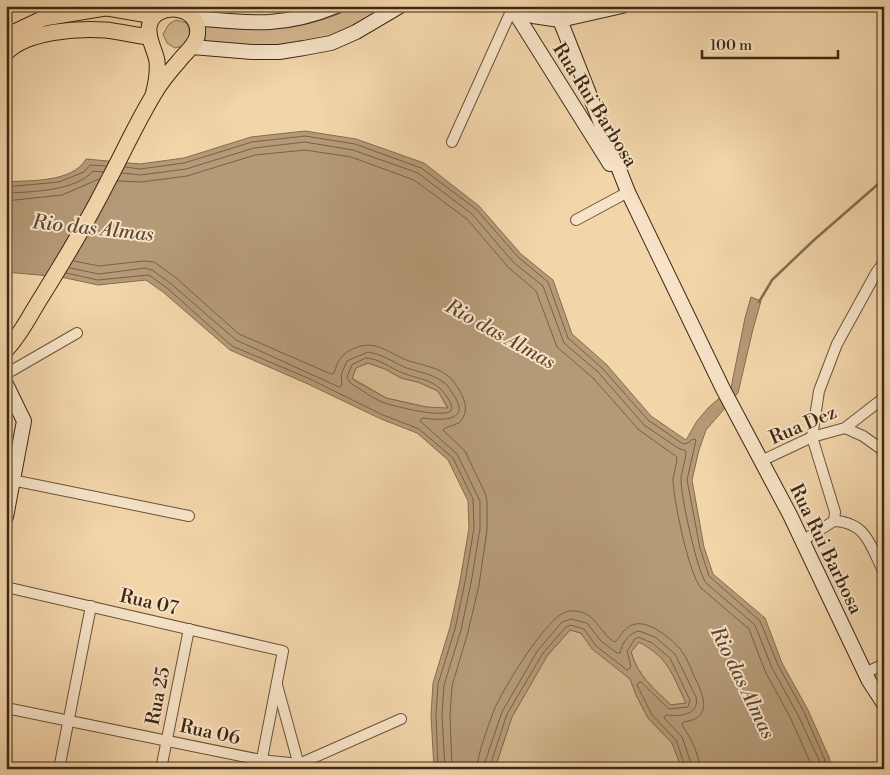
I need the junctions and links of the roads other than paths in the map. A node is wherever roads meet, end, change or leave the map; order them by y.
1 (336, 6) edge
2 (400, 6) edge
3 (622, 6) edge
4 (100, 7) edge
5 (509, 7) edge
6 (138, 10) edge
7 (560, 13) edge
8 (154, 16) junction
9 (194, 18) junction
10 (6, 36) edge
11 (150, 40) junction
12 (189, 49) junction
13 (6, 53) edge
14 (152, 97) junction
15 (452, 142) dead end
16 (628, 192) junction
17 (576, 220) dead end
18 (884, 262) edge
19 (880, 275) edge
20 (77, 333) dead end
21 (6, 350) edge
22 (6, 374) edge
23 (6, 384) edge
24 (883, 399) edge
25 (845, 428) junction
26 (812, 437) junction
27 (884, 451) edge
28 (761, 461) junction
29 (10, 479) edge
30 (189, 516) dead end
31 (834, 516) junction
32 (6, 517) edge
33 (802, 541) junction
34 (884, 573) edge
35 (6, 587) edge
36 (91, 606) junction
37 (189, 629) junction
38 (884, 664) edge
39 (865, 673) junction
40 (277, 682) junction
41 (884, 704) edge
42 (6, 708) edge
43 (401, 719) dead end
44 (69, 721) junction
45 (167, 741) junction
46 (261, 764) edge
47 (299, 766) edge
48 (59, 769) edge
49 (161, 769) edge

1 - 9 street
2 - 12 street
3 - 7 street
4 - 6 main road
4 - 10 main road
5 - 7 street
5 - 15 street
5 - 16 street, Rua Rui Barbosa
6 - 8 main road
7 - 16 street, Rua Rui Barbosa
8 - 9 main road
8 - 11 main road
9 - 12 main road
11 - 12 main road
11 - 13 main road
11 - 14 main road
12 - 14 main road
14 - 21 main road
16 - 17 street
16 - 28 street, Rua Rui Barbosa
18 - 19 street
19 - 26 street
20 - 22 street
23 - 29 street
24 - 25 street, Rua Dez
25 - 26 street, Rua Dez
25 - 27 street
26 - 28 street, Rua Dez
26 - 31 street
28 - 33 street, Rua Rui Barbosa
29 - 30 street
29 - 32 street
31 - 33 street
31 - 34 street
33 - 39 street, Rua Rui Barbosa
35 - 36 street, Rua 07
36 - 37 street, Rua 07
36 - 44 street
37 - 40 street, Rua 07
37 - 45 street, Rua 25
38 - 39 street
39 - 41 street, Rua Rui Barbosa
40 - 46 street
40 - 47 street
42 - 44 street, Rua 06
43 - 47 street, Rua 06
44 - 45 street, Rua 06
44 - 48 street
45 - 46 street, Rua 06
45 - 49 street, Rua 25
46 - 47 street, Rua 06

